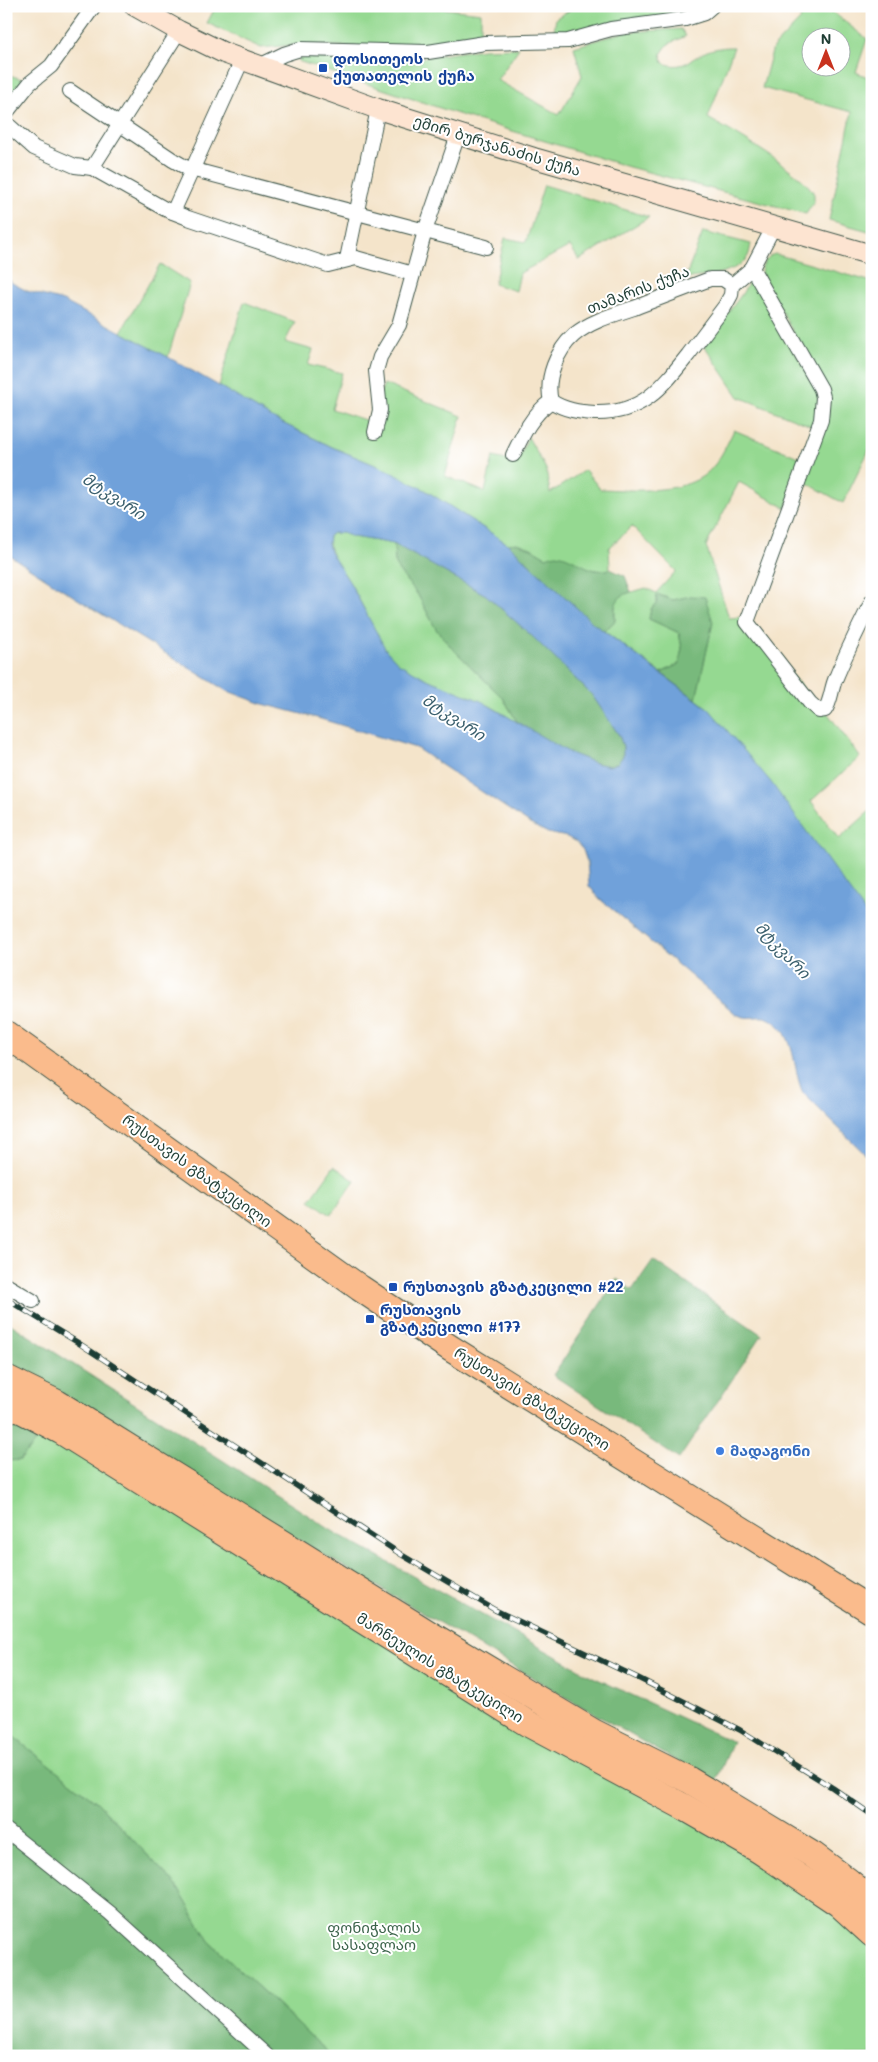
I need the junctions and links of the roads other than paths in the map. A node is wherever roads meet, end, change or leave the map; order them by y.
1 (94, 6) edge
2 (135, 6) edge
3 (712, 6) edge
4 (179, 31) junction
5 (251, 63) junction
6 (70, 91) dead end
7 (378, 108) junction
8 (6, 113) edge
9 (6, 123) edge
10 (121, 125) junction
11 (458, 135) junction
12 (92, 168) junction
13 (193, 169) junction
14 (173, 212) junction
15 (356, 212) junction
16 (774, 226) junction
17 (425, 231) junction
18 (486, 247) dead end
19 (872, 255) edge
20 (347, 259) junction
21 (752, 268) junction
22 (413, 274) junction
23 (732, 285) junction
24 (551, 401) junction
25 (375, 432) dead end
26 (513, 455) dead end
27 (872, 601) edge
28 (6, 1034) edge
29 (6, 1285) edge
30 (33, 1300) dead end
31 (6, 1378) edge
32 (6, 1402) edge
33 (872, 1611) edge
34 (539, 1698) junction
35 (568, 1716) junction
36 (527, 1722) junction
37 (555, 1739) junction
38 (6, 1830) edge
39 (872, 1901) edge
40 (872, 1934) edge
41 (267, 2056) edge

1 - 8 street
2 - 4 street, ემირ ბურჯანაძის ქუჩა
3 - 5 street
4 - 5 street, ემირ ბურჯანაძის ქუჩა
4 - 10 street
5 - 7 street, ემირ ბურჯანაძის ქუჩა
5 - 13 street
6 - 10 street
7 - 11 street, ემირ ბურჯანაძის ქუჩა
7 - 15 street
9 - 12 street
10 - 12 street
10 - 13 street
11 - 16 street, ემირ ბურჯანაძის ქუჩა
11 - 17 street
12 - 14 street
13 - 14 street
13 - 15 street
14 - 20 street
15 - 17 street
15 - 20 street
16 - 19 street, ემირ ბურჯანაძის ქუჩა
16 - 21 street
17 - 18 street
17 - 22 street
20 - 22 street
21 - 23 street
21 - 27 street
22 - 25 street
23 - 24 street, თამარის ქუჩა
23 - 24 street
24 - 26 street
28 - 33 highway, რუსთავის გზატკეცილი
29 - 30 street
31 - 34 highway, მარნეულის გზატკეცილი
32 - 36 highway, მარნეულის გზატკეცილი
34 - 35 highway, მარნეულის გზატკეცილი
34 - 36 highway
35 - 37 highway
35 - 39 highway, მარნეულის გზატკეცილი
36 - 37 highway, მარნეულის გზატკეცილი
37 - 40 highway, მარნეულის გზატკეცილი
38 - 41 street

